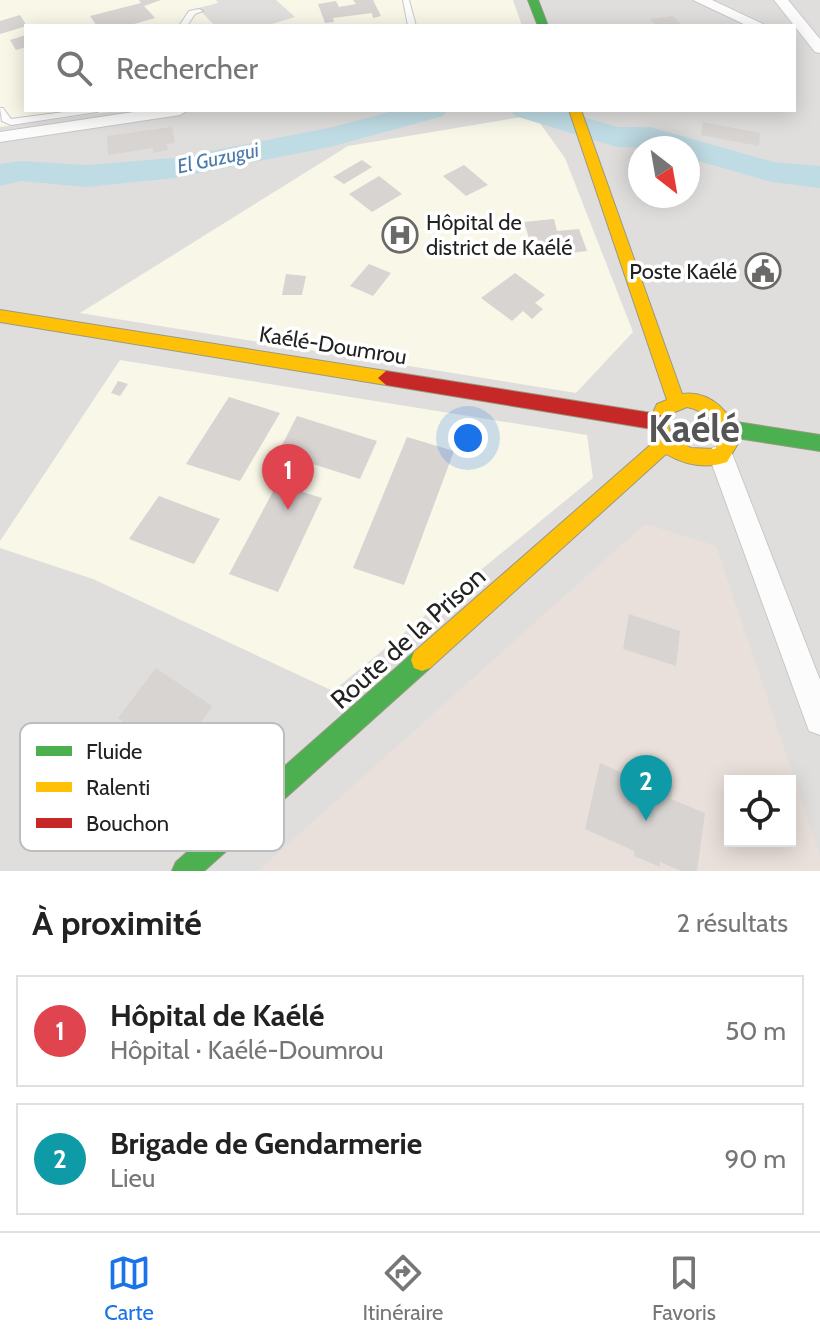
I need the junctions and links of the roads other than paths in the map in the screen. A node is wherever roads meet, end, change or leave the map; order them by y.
1 (406, 0) edge
2 (533, 0) edge
3 (700, 0) edge
4 (781, 0) edge
5 (199, 11) dead end
6 (184, 24) edge
7 (412, 24) edge
8 (542, 24) edge
9 (755, 24) edge
10 (796, 42) edge
11 (820, 50) edge
12 (0, 110) edge
13 (83, 112) edge
14 (167, 112) edge
15 (580, 123) edge
16 (0, 137) edge
17 (0, 316) edge
18 (676, 402) junction
19 (658, 422) junction
20 (730, 429) junction
21 (665, 443) junction
22 (820, 443) edge
23 (721, 456) junction
24 (820, 720) edge
25 (284, 783) edge
26 (207, 851) edge
27 (185, 871) edge

1 - 7 lane
2 - 8 main road
3 - 9 street
4 - 11 street
5 - 6 lane
10 - 11 street
12 - 13 lane
14 - 16 street
15 - 18 main road
17 - 19 main road, Kaélé-Doumrou
18 - 19 main road
18 - 20 main road
19 - 21 main road
20 - 22 main road
20 - 23 main road
21 - 23 main road
21 - 25 main road, Route de la Prison
23 - 24 street
26 - 27 main road, Route de la Prison

